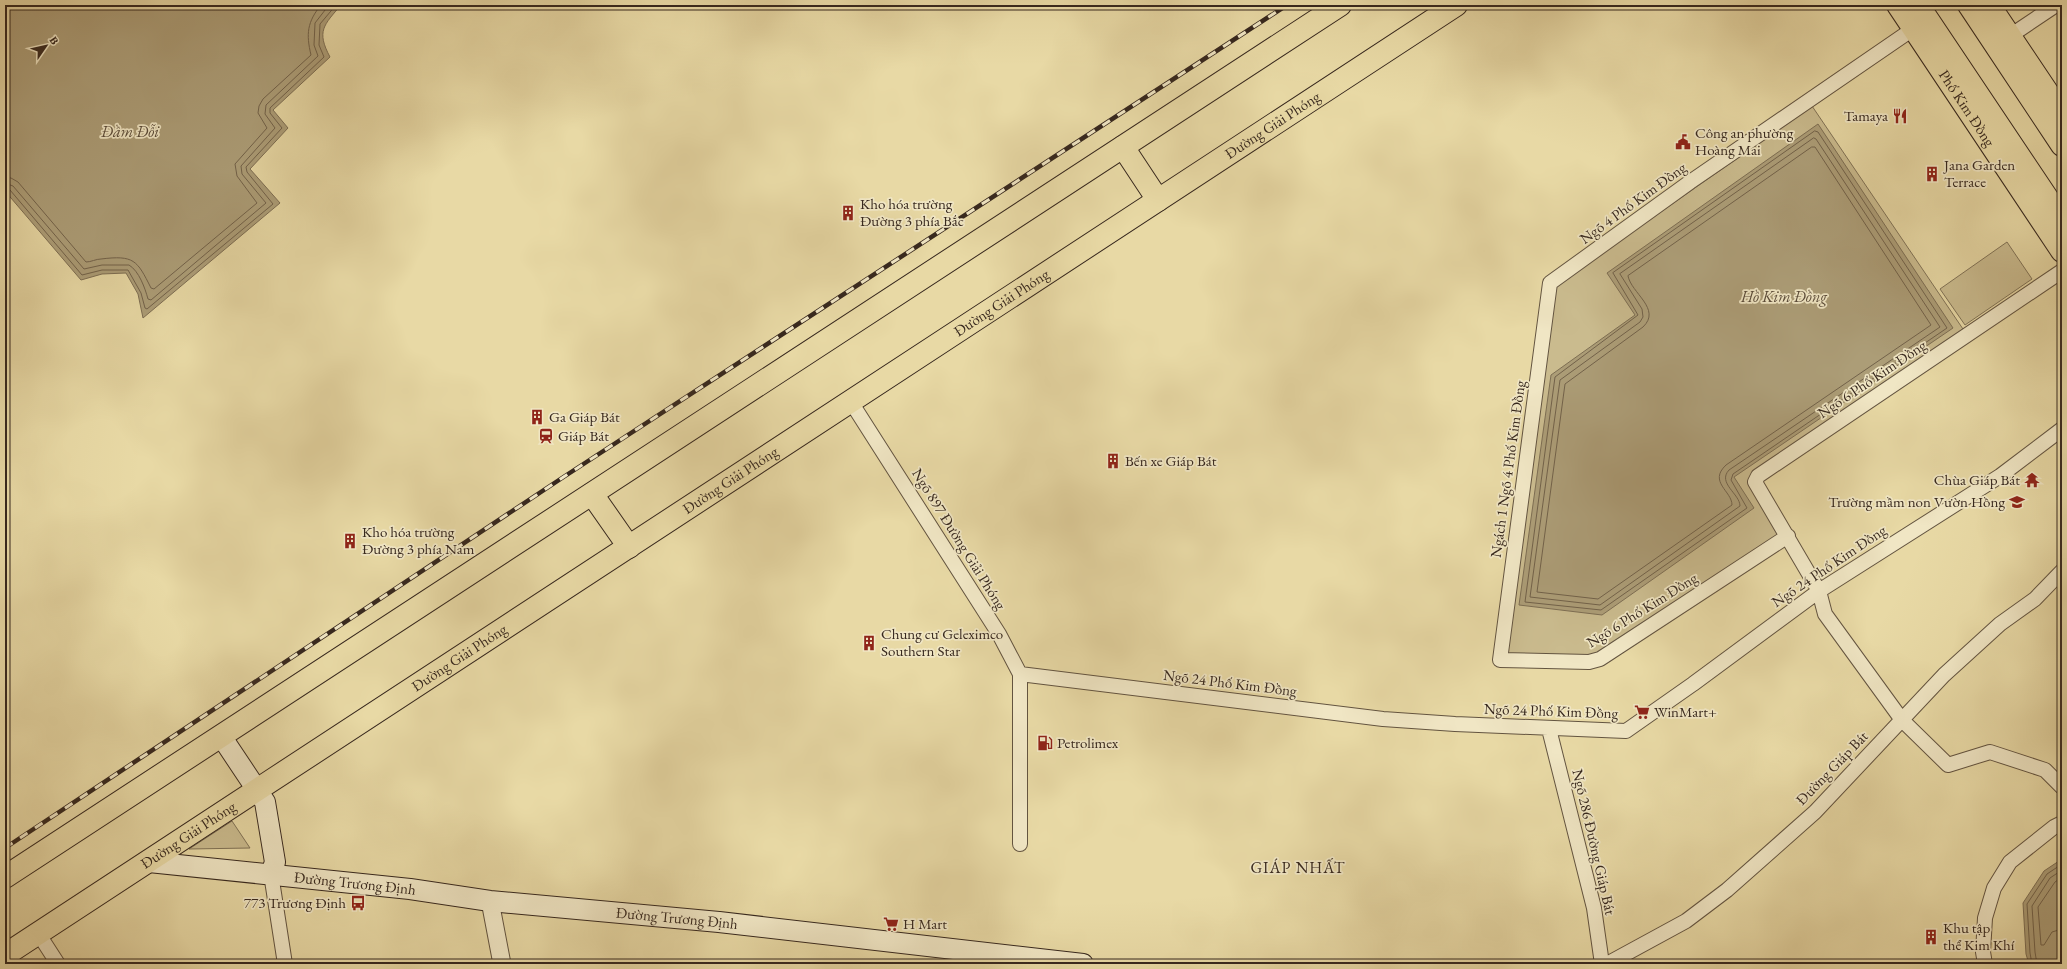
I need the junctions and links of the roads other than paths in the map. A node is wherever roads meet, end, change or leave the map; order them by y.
1 (1340, 5) edge
2 (1456, 5) edge
3 (1898, 5) edge
4 (1918, 5) edge
5 (1969, 5) edge
6 (1989, 5) edge
7 (2056, 5) edge
8 (1913, 29) junction
9 (2010, 36) junction
10 (2062, 114) edge
11 (2062, 145) edge
12 (1118, 150) junction
13 (1153, 204) junction
14 (2062, 220) edge
15 (2062, 251) edge
16 (2062, 271) edge
17 (1550, 283) joint
18 (851, 402) junction
19 (2062, 429) edge
20 (592, 494) junction
21 (1788, 536) junction
22 (629, 548) junction
23 (2062, 571) edge
24 (1819, 591) junction
25 (1500, 660) joint
26 (1020, 674) junction
27 (1902, 720) junction
28 (1549, 729) junction
29 (220, 736) junction
30 (2062, 787) edge
31 (257, 791) junction
32 (2062, 823) edge
33 (1020, 844) dead end
34 (149, 862) junction
35 (271, 874) junction
36 (5, 877) edge
37 (490, 901) junction
38 (38, 933) junction
39 (5, 955) edge
40 (58, 964) edge
41 (285, 964) edge
42 (502, 964) edge
43 (1083, 964) edge
44 (1602, 964) edge
45 (1607, 964) edge
46 (1985, 964) edge

1 - 12 main road
2 - 13 main road, Đường Giải Phóng
3 - 8 main road, Phố Kim Đồng
4 - 14 main road
5 - 11 main road
6 - 9 main road
7 - 9 street
8 - 15 main road, Phố Kim Đồng
8 - 17 street, Ngõ 4 Phố Kim Đồng
9 - 10 main road
12 - 13 main road
12 - 20 main road
13 - 18 main road, Đường Giải Phóng
16 - 21 street, Ngõ 6 Phố Kim Đồng
17 - 25 street, Ngách 1 Ngõ 4 Phố Kim Đồng
18 - 22 main road, Đường Giải Phóng
18 - 26 street, Ngõ 897 Đường Giải Phóng
19 - 24 street, Ngõ 24 Phố Kim Đồng
20 - 22 main road
20 - 29 main road
21 - 24 street, Ngõ 6 Phố Kim Đồng
21 - 25 street, Ngõ 6 Phố Kim Đồng
22 - 31 main road, Đường Giải Phóng
23 - 27 street, Đường Giáp Bát
24 - 27 street, Ngõ 6 Phố Kim Đồng
24 - 28 street, Ngõ 24 Phố Kim Đồng
26 - 28 street, Ngõ 24 Phố Kim Đồng
26 - 33 street, Ngõ 897 Đường Giải Phóng
27 - 30 street, Ngõ 6 Phố Kim Đồng
27 - 45 street, Đường Giáp Bát
28 - 44 street, Ngõ 286 Đường Giáp Bát
29 - 31 main road, Đường Trương Định
29 - 36 main road
31 - 34 main road, Đường Giải Phóng
31 - 35 main road, Đường Trương Định
32 - 46 street
34 - 35 main road, Đường Trương Định
34 - 38 main road, Đường Giải Phóng
35 - 37 main road, Đường Trương Định
35 - 41 street
37 - 42 street
37 - 43 main road, Đường Trương Định
38 - 39 main road, Đường Giải Phóng
38 - 40 street

